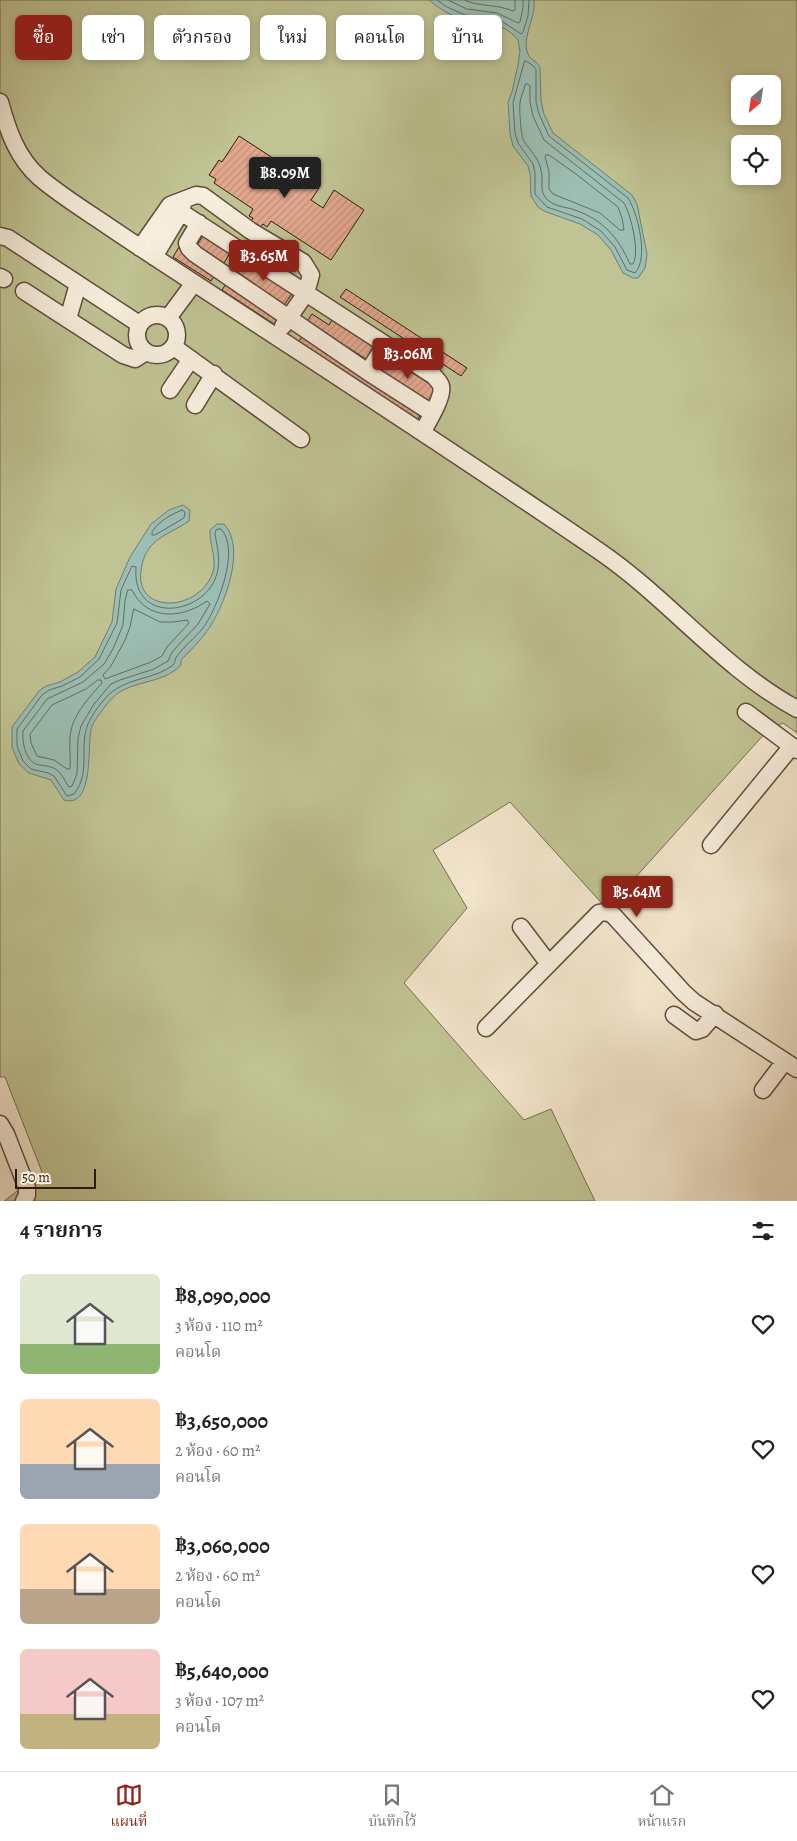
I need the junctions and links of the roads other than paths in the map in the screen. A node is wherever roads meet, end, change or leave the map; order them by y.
1 (0, 102) edge
2 (178, 205) junction
3 (198, 223) junction
4 (251, 231) junction
5 (0, 236) edge
6 (140, 248) junction
7 (240, 249) junction
8 (154, 257) junction
9 (194, 283) junction
10 (78, 284) junction
11 (24, 291) dead end
12 (306, 293) junction
13 (168, 318) junction
14 (288, 318) junction
15 (68, 319) junction
16 (140, 324) junction
17 (277, 337) junction
18 (385, 345) junction
19 (174, 346) junction
20 (146, 352) junction
21 (191, 358) junction
22 (368, 372) junction
23 (214, 374) junction
24 (170, 390) dead end
25 (195, 405) dead end
26 (432, 413) junction
27 (423, 431) junction
28 (301, 439) dead end
29 (797, 709) edge
30 (746, 712) dead end
31 (795, 748) edge
32 (712, 845) dead end
33 (521, 927) dead end
34 (549, 964) junction
35 (715, 1014) junction
36 (674, 1015) dead end
37 (486, 1028) dead end
38 (791, 1065) edge
39 (763, 1090) dead end
40 (0, 1124) edge
41 (24, 1201) edge

1 - 6 street
2 - 3 street
2 - 4 street
2 - 6 street
2 - 8 street
3 - 7 street
3 - 14 street
4 - 7 street
4 - 12 street
5 - 10 street
6 - 8 street
7 - 12 street
8 - 9 street
9 - 13 street
9 - 17 street
10 - 15 street
10 - 16 street
11 - 15 street
12 - 14 street
12 - 18 street
13 - 16 street
13 - 19 street
14 - 17 street
14 - 22 street
15 - 20 street
16 - 20 street
17 - 27 street
18 - 22 street
18 - 26 street
19 - 20 street
19 - 21 street
21 - 23 street
21 - 24 street
22 - 26 street
23 - 25 street
23 - 28 street
26 - 27 street
27 - 29 street
30 - 31 street
31 - 32 street
33 - 34 street
34 - 35 street
34 - 37 street
35 - 36 street
35 - 38 street
38 - 39 street
40 - 41 street

